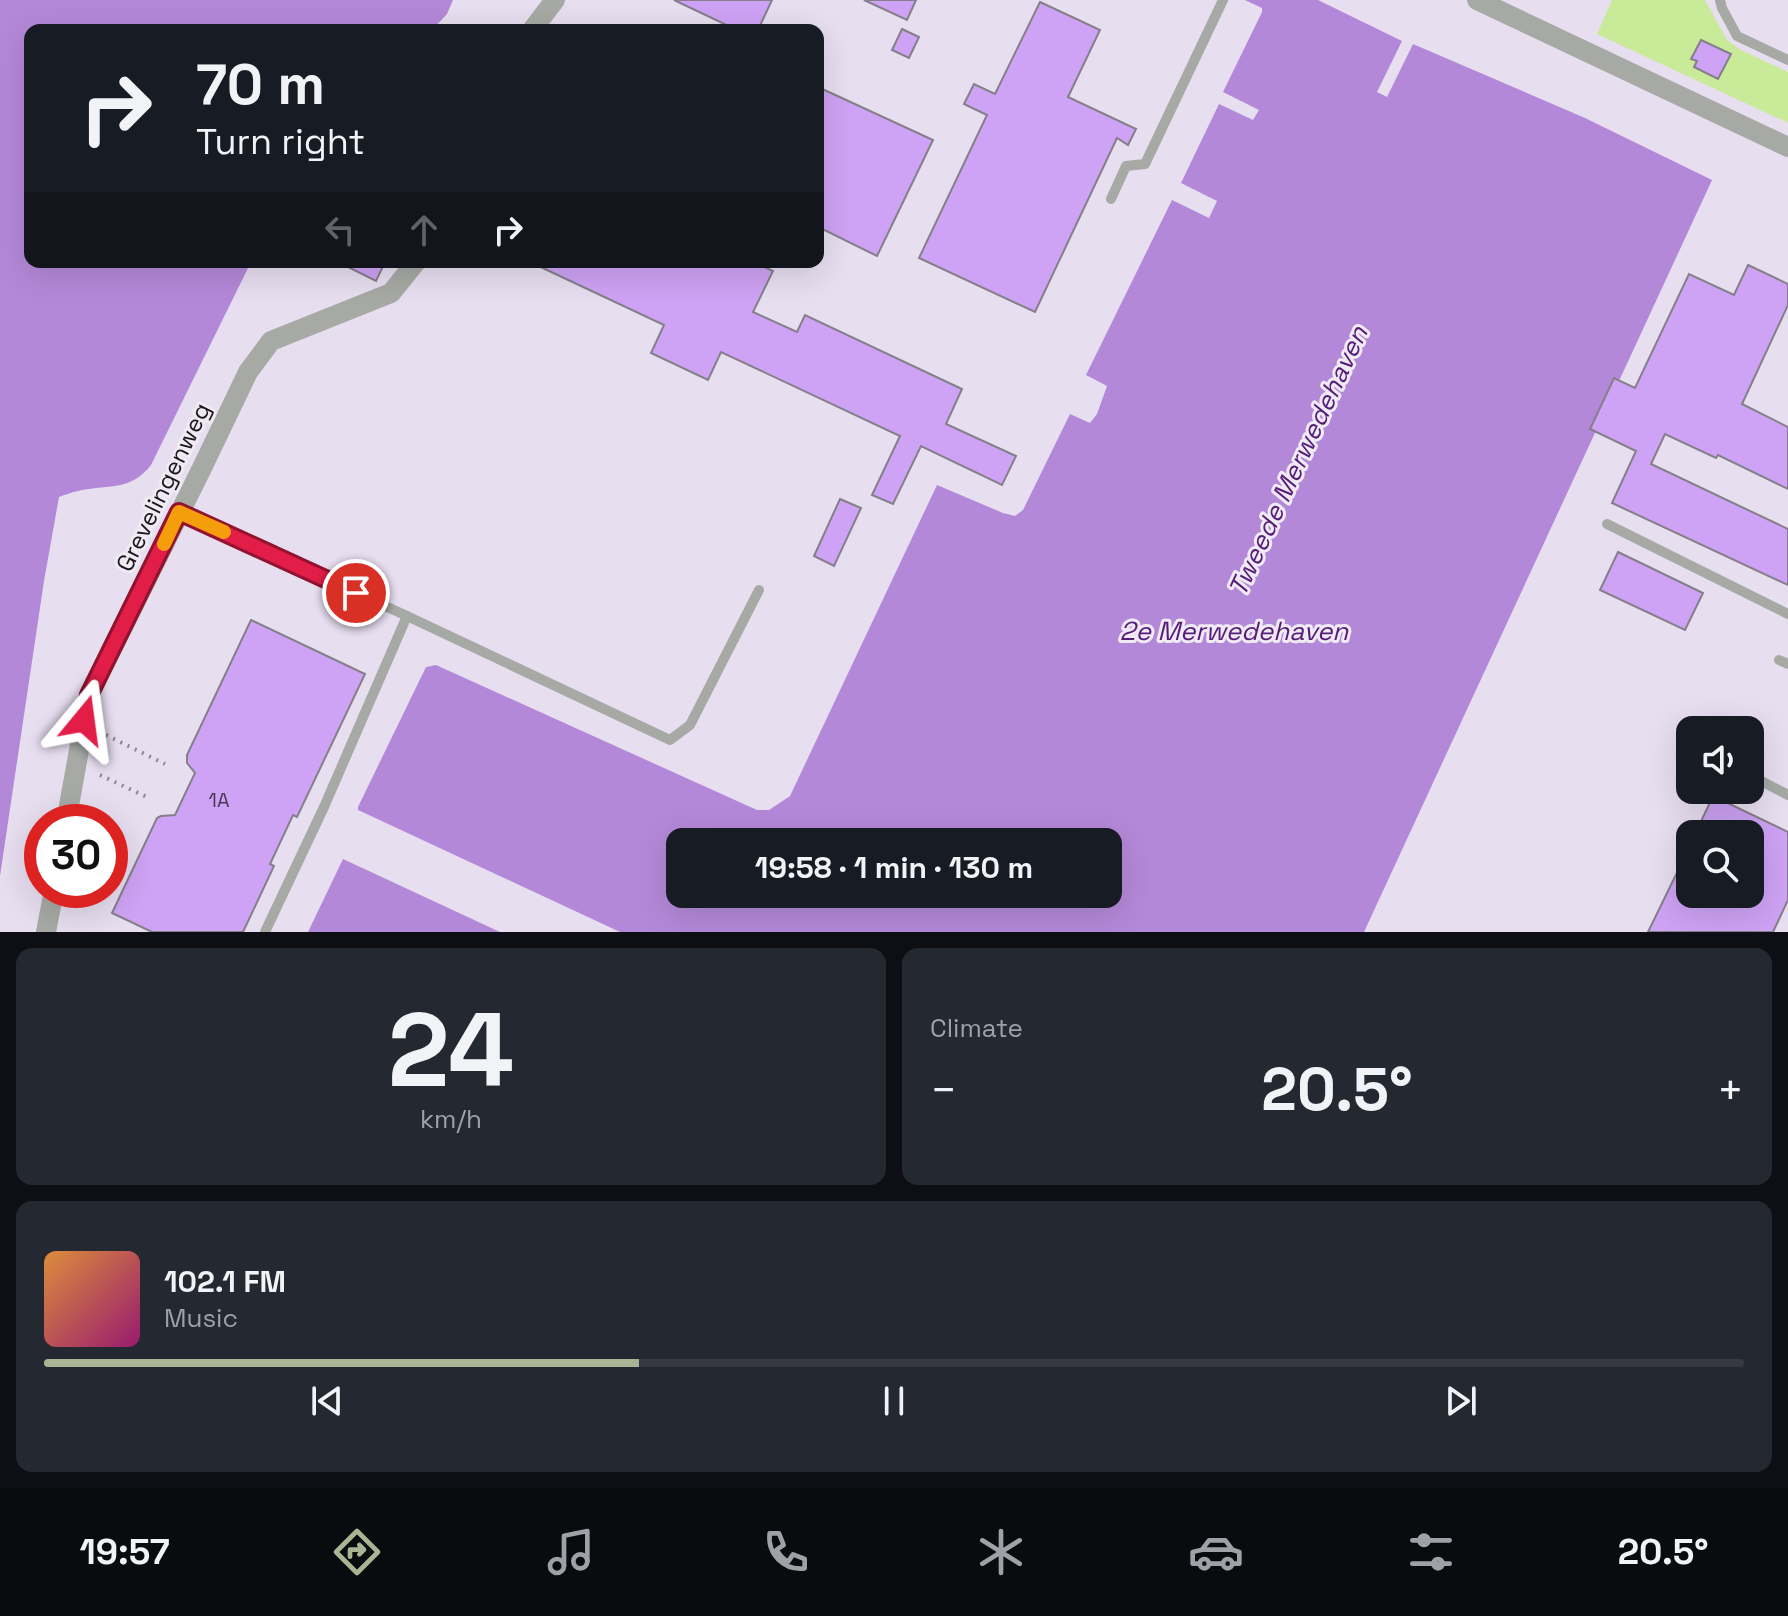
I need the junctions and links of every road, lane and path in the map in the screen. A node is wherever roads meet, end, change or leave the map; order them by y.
1 (555, 0) edge
2 (1223, 0) edge
3 (1477, 0) edge
4 (1720, 0) edge
5 (537, 24) edge
6 (1788, 60) edge
7 (1788, 147) edge
8 (1111, 199) dead end
9 (411, 268) edge
10 (179, 512) junction
11 (1607, 524) dead end
12 (759, 590) dead end
13 (1788, 614) edge
14 (407, 616) junction
15 (106, 735) dead end
16 (165, 764) dead end
17 (100, 775) dead end
18 (1764, 782) edge
19 (1788, 795) edge
20 (149, 798) dead end
21 (69, 804) edge
22 (52, 908) edge
23 (50, 931) edge
24 (265, 932) edge

1 - 5 street
2 - 8 lane
3 - 7 street
4 - 6 lane
9 - 10 street, Grevelingenweg
10 - 14 lane
10 - 21 street, Grevelingenweg
11 - 13 lane
12 - 14 lane
14 - 24 lane
15 - 16 path
17 - 20 path
18 - 19 lane
22 - 23 street

